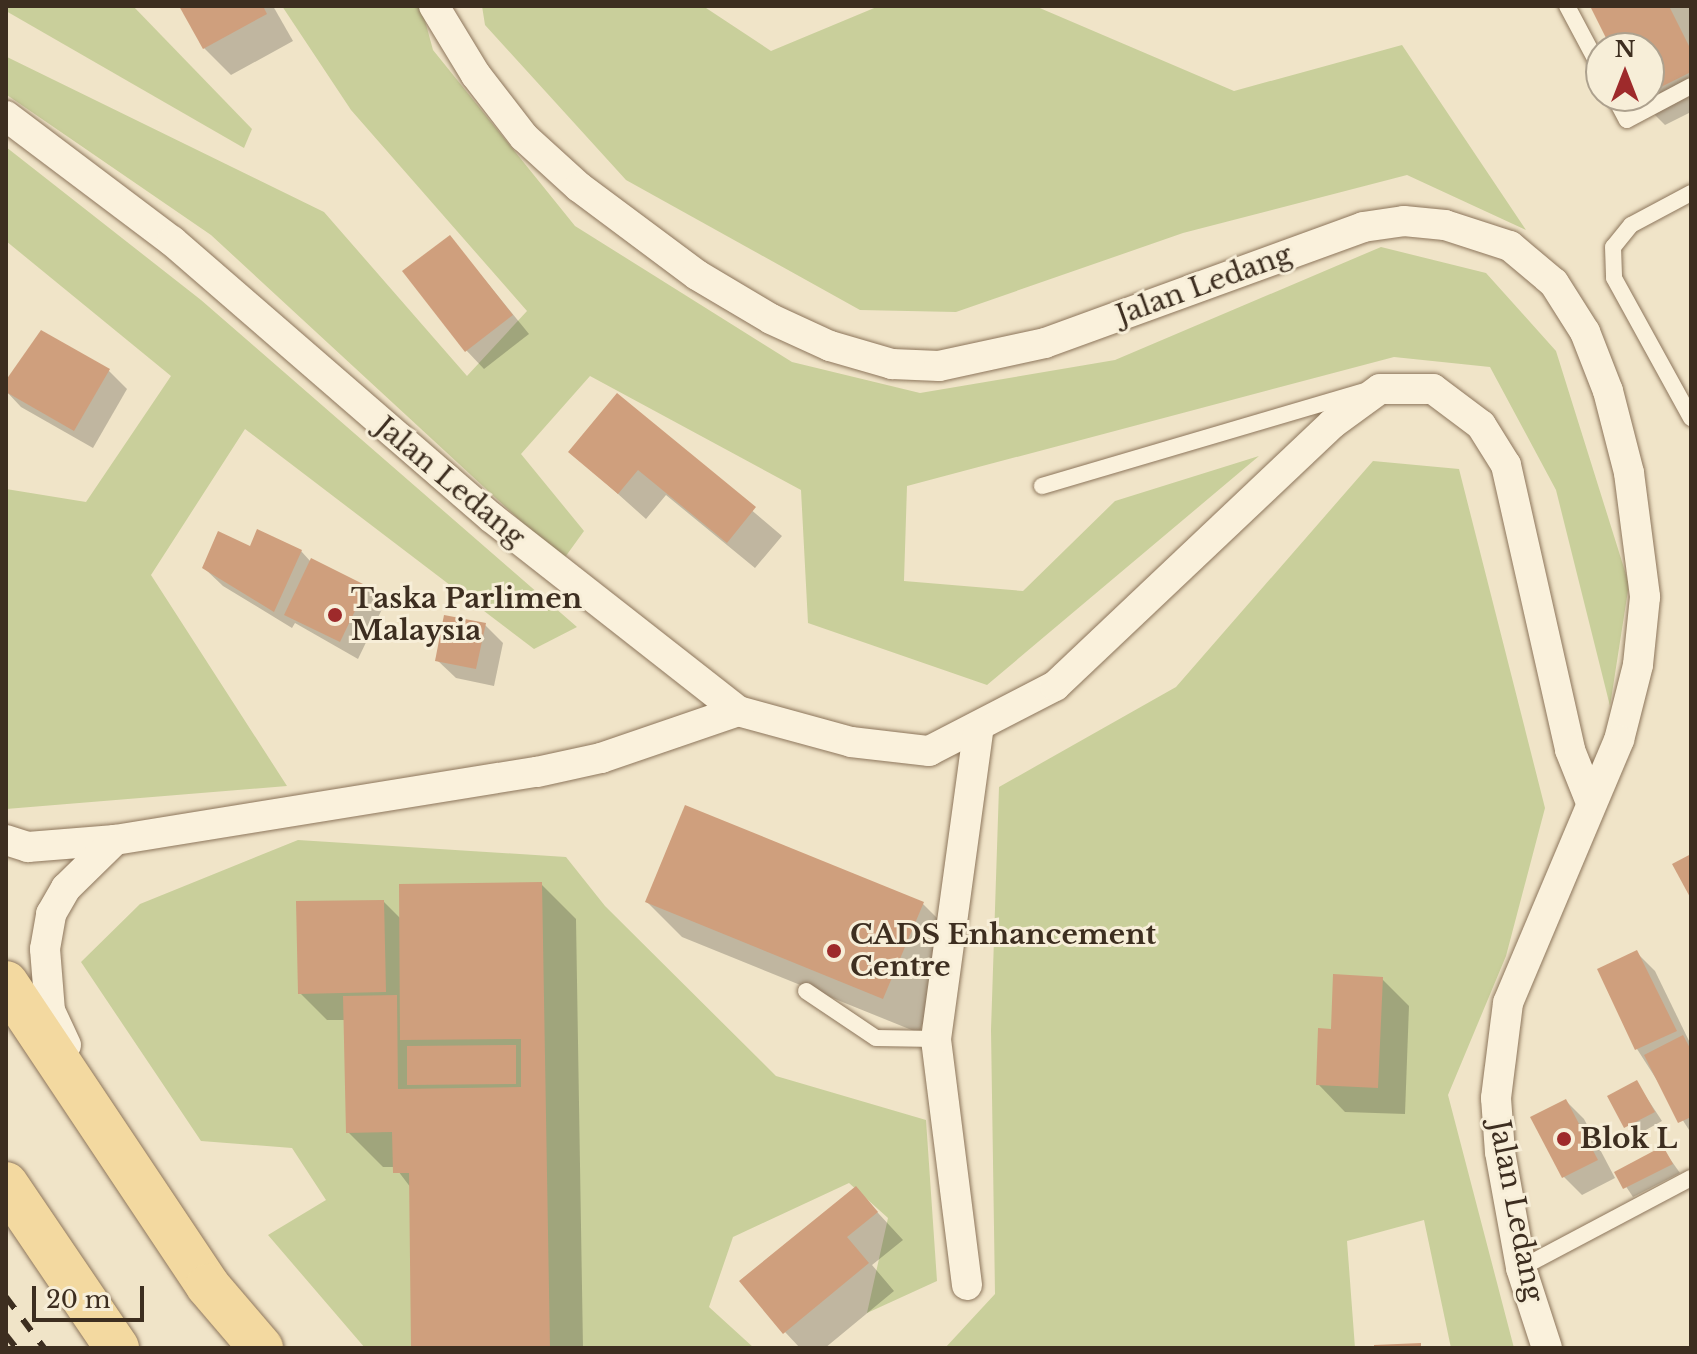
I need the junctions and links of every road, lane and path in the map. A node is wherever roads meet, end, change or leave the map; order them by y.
1 (434, 6) edge
2 (1567, 6) edge
3 (1585, 40) edge
4 (1691, 86) edge
5 (1665, 100) edge
6 (1623, 112) edge
7 (1642, 112) edge
8 (6, 116) edge
9 (1691, 193) edge
10 (1380, 389) junction
11 (1691, 418) edge
12 (1042, 486) dead end
13 (738, 711) junction
14 (979, 727) junction
15 (1590, 800) junction
16 (6, 840) edge
17 (115, 840) junction
18 (6, 983) edge
19 (806, 991) dead end
20 (936, 1039) junction
21 (114, 1148) junction
22 (1691, 1178) edge
23 (6, 1184) edge
24 (1521, 1268) junction
25 (967, 1285) dead end
26 (117, 1348) edge
27 (261, 1348) edge
28 (1547, 1348) edge

1 - 15 street, Jalan Ledang
2 - 3 lane
4 - 5 lane
6 - 7 lane
8 - 13 street, Jalan Ledang
9 - 11 lane
10 - 12 lane
10 - 14 street, Jalan Ledang
10 - 15 street
13 - 14 street, Jalan Ledang
13 - 17 street
14 - 20 street
15 - 24 street, Jalan Ledang
16 - 17 street
17 - 21 street
18 - 21 main road
19 - 20 lane
20 - 25 street
21 - 27 main road
22 - 24 lane
23 - 26 main road
24 - 28 street, Jalan Ledang

